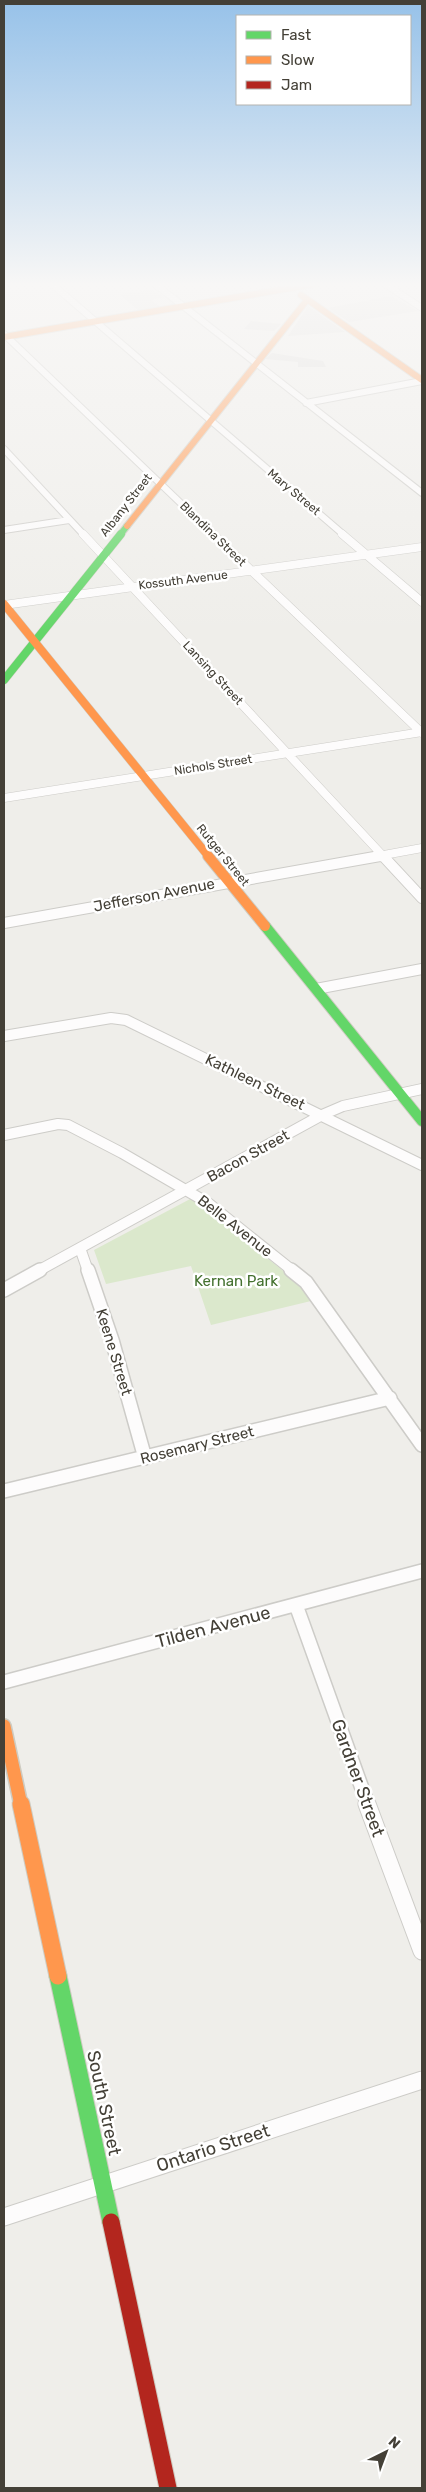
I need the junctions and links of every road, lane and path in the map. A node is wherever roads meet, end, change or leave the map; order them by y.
1 (73, 400) edge
2 (188, 400) edge
3 (225, 400) edge
4 (302, 400) edge
5 (320, 400) edge
6 (306, 403) junction
7 (210, 419) junction
8 (4, 449) edge
9 (161, 483) junction
10 (422, 493) edge
11 (70, 520) junction
12 (4, 530) edge
13 (422, 547) edge
14 (368, 555) junction
15 (104, 556) junction
16 (251, 571) junction
17 (131, 587) junction
18 (72, 595) junction
19 (422, 602) edge
20 (4, 605) edge
21 (34, 642) junction
22 (4, 680) edge
23 (422, 732) edge
24 (288, 753) junction
25 (142, 776) junction
26 (4, 798) edge
27 (422, 848) edge
28 (382, 855) junction
29 (228, 882) junction
30 (422, 898) edge
31 (4, 923) edge
32 (422, 969) edge
33 (316, 989) junction
34 (4, 1036) edge
35 (422, 1089) edge
36 (400, 1094) junction
37 (322, 1115) junction
38 (422, 1121) edge
39 (4, 1135) edge
40 (422, 1165) edge
41 (186, 1190) junction
42 (80, 1248) junction
43 (4, 1290) edge
44 (390, 1398) junction
45 (422, 1445) edge
46 (145, 1458) junction
47 (4, 1491) edge
48 (422, 1571) edge
49 (296, 1605) junction
50 (4, 1682) edge
51 (4, 1726) edge
52 (422, 1951) edge
53 (422, 2080) edge
54 (103, 2184) junction
55 (4, 2217) edge
56 (168, 2488) edge

1 - 9 street, Blandina Street
2 - 7 street, Mary Street
3 - 7 street, Albany Street
4 - 6 street
5 - 6 street
6 - 10 street
7 - 9 street, Albany Street
7 - 14 street, Mary Street
8 - 11 street, Lansing Street
9 - 15 street, Albany Street
9 - 16 street, Blandina Street
11 - 12 street
11 - 15 street, Lansing Street
13 - 14 street, Kossuth Avenue
14 - 16 street, Kossuth Avenue
14 - 19 street, Mary Street
15 - 17 street, Lansing Street
15 - 18 street, Albany Street
16 - 17 street, Kossuth Avenue
16 - 23 street, Blandina Street
17 - 18 street, Kossuth Avenue
17 - 24 street, Lansing Street
18 - 20 street, Kossuth Avenue
18 - 21 street, Albany Street
20 - 21 street, Rutger Street
21 - 22 street, Albany Street
21 - 25 street, Rutger Street
23 - 24 street, Nichols Street
24 - 25 street, Nichols Street
24 - 28 street, Lansing Street
25 - 26 street, Nichols Street
25 - 29 street, Rutger Street
27 - 28 street, Jefferson Avenue
28 - 29 street, Jefferson Avenue
28 - 30 street, Lansing Street
29 - 31 street, Jefferson Avenue
29 - 33 street, Rutger Street
32 - 33 street
33 - 36 street, Rutger Street
34 - 37 street, Kathleen Street
35 - 36 street, Bacon Street
36 - 37 street, Bacon Street
36 - 38 street, Rutger Street
37 - 40 street, Kathleen Street
37 - 41 street, Bacon Street
39 - 41 street, Belle Avenue
41 - 42 street, Bacon Street
41 - 44 street, Belle Avenue
42 - 43 street, Bacon Street
42 - 46 street, Keene Street
44 - 45 street, Belle Avenue
44 - 46 street, Rosemary Street
46 - 47 street, Rosemary Street
48 - 49 street, Tilden Avenue
49 - 50 street, Tilden Avenue
49 - 52 street, Gardner Street
51 - 54 street, South Street
53 - 54 street, Ontario Street
54 - 55 street, Ontario Street
54 - 56 street, South Street

